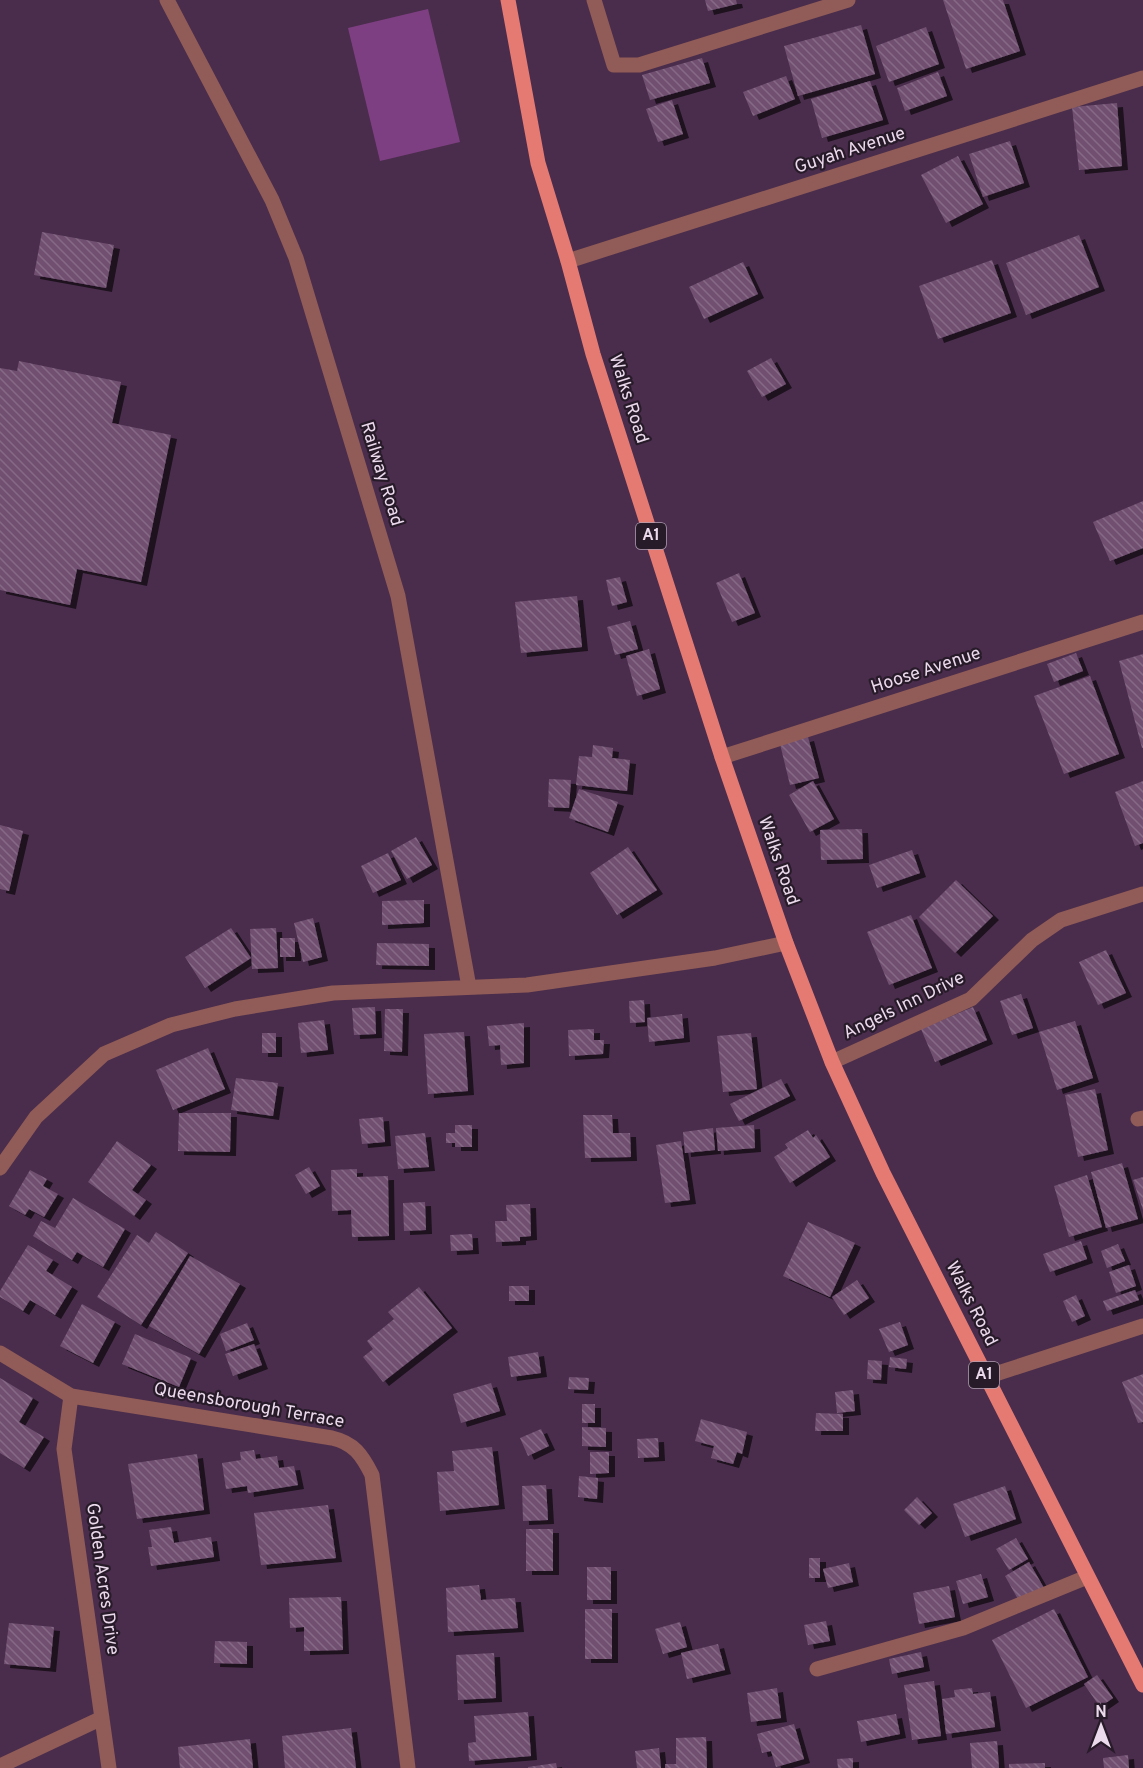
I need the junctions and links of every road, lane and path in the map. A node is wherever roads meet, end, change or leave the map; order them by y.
1 (167, 0) edge
2 (508, 0) edge
3 (594, 0) edge
4 (849, 0) edge
5 (1143, 78) edge
6 (568, 261) junction
7 (1143, 622) edge
8 (722, 757) junction
9 (1143, 894) edge
10 (786, 943) junction
11 (469, 987) junction
12 (832, 1062) junction
13 (0, 1168) edge
14 (1143, 1326) edge
15 (0, 1353) edge
16 (986, 1377) junction
17 (71, 1396) junction
18 (1087, 1577) junction
19 (817, 1669) dead end
20 (1143, 1685) edge
21 (102, 1718) junction
22 (0, 1766) edge
23 (109, 1768) edge
24 (408, 1768) edge

1 - 11 street, Railway Road
2 - 6 main road, Walks Road / A1
3 - 4 street
5 - 6 street, Guyah Avenue
6 - 8 main road, Walks Road / A1
7 - 8 street, Hoose Avenue
8 - 10 main road, Walks Road / A1
9 - 12 street, Angels Inn Drive
10 - 11 street
10 - 12 main road, Walks Road / A1
11 - 13 street
12 - 16 main road, Walks Road / A1
14 - 16 street
15 - 17 street, Queensborough Terrace
16 - 18 main road, Walks Road / A1
17 - 21 street, Golden Acres Drive
17 - 24 street, Queensborough Terrace
18 - 19 street
18 - 20 main road, Walks Road / A1
21 - 22 street
21 - 23 street, Golden Acres Drive

